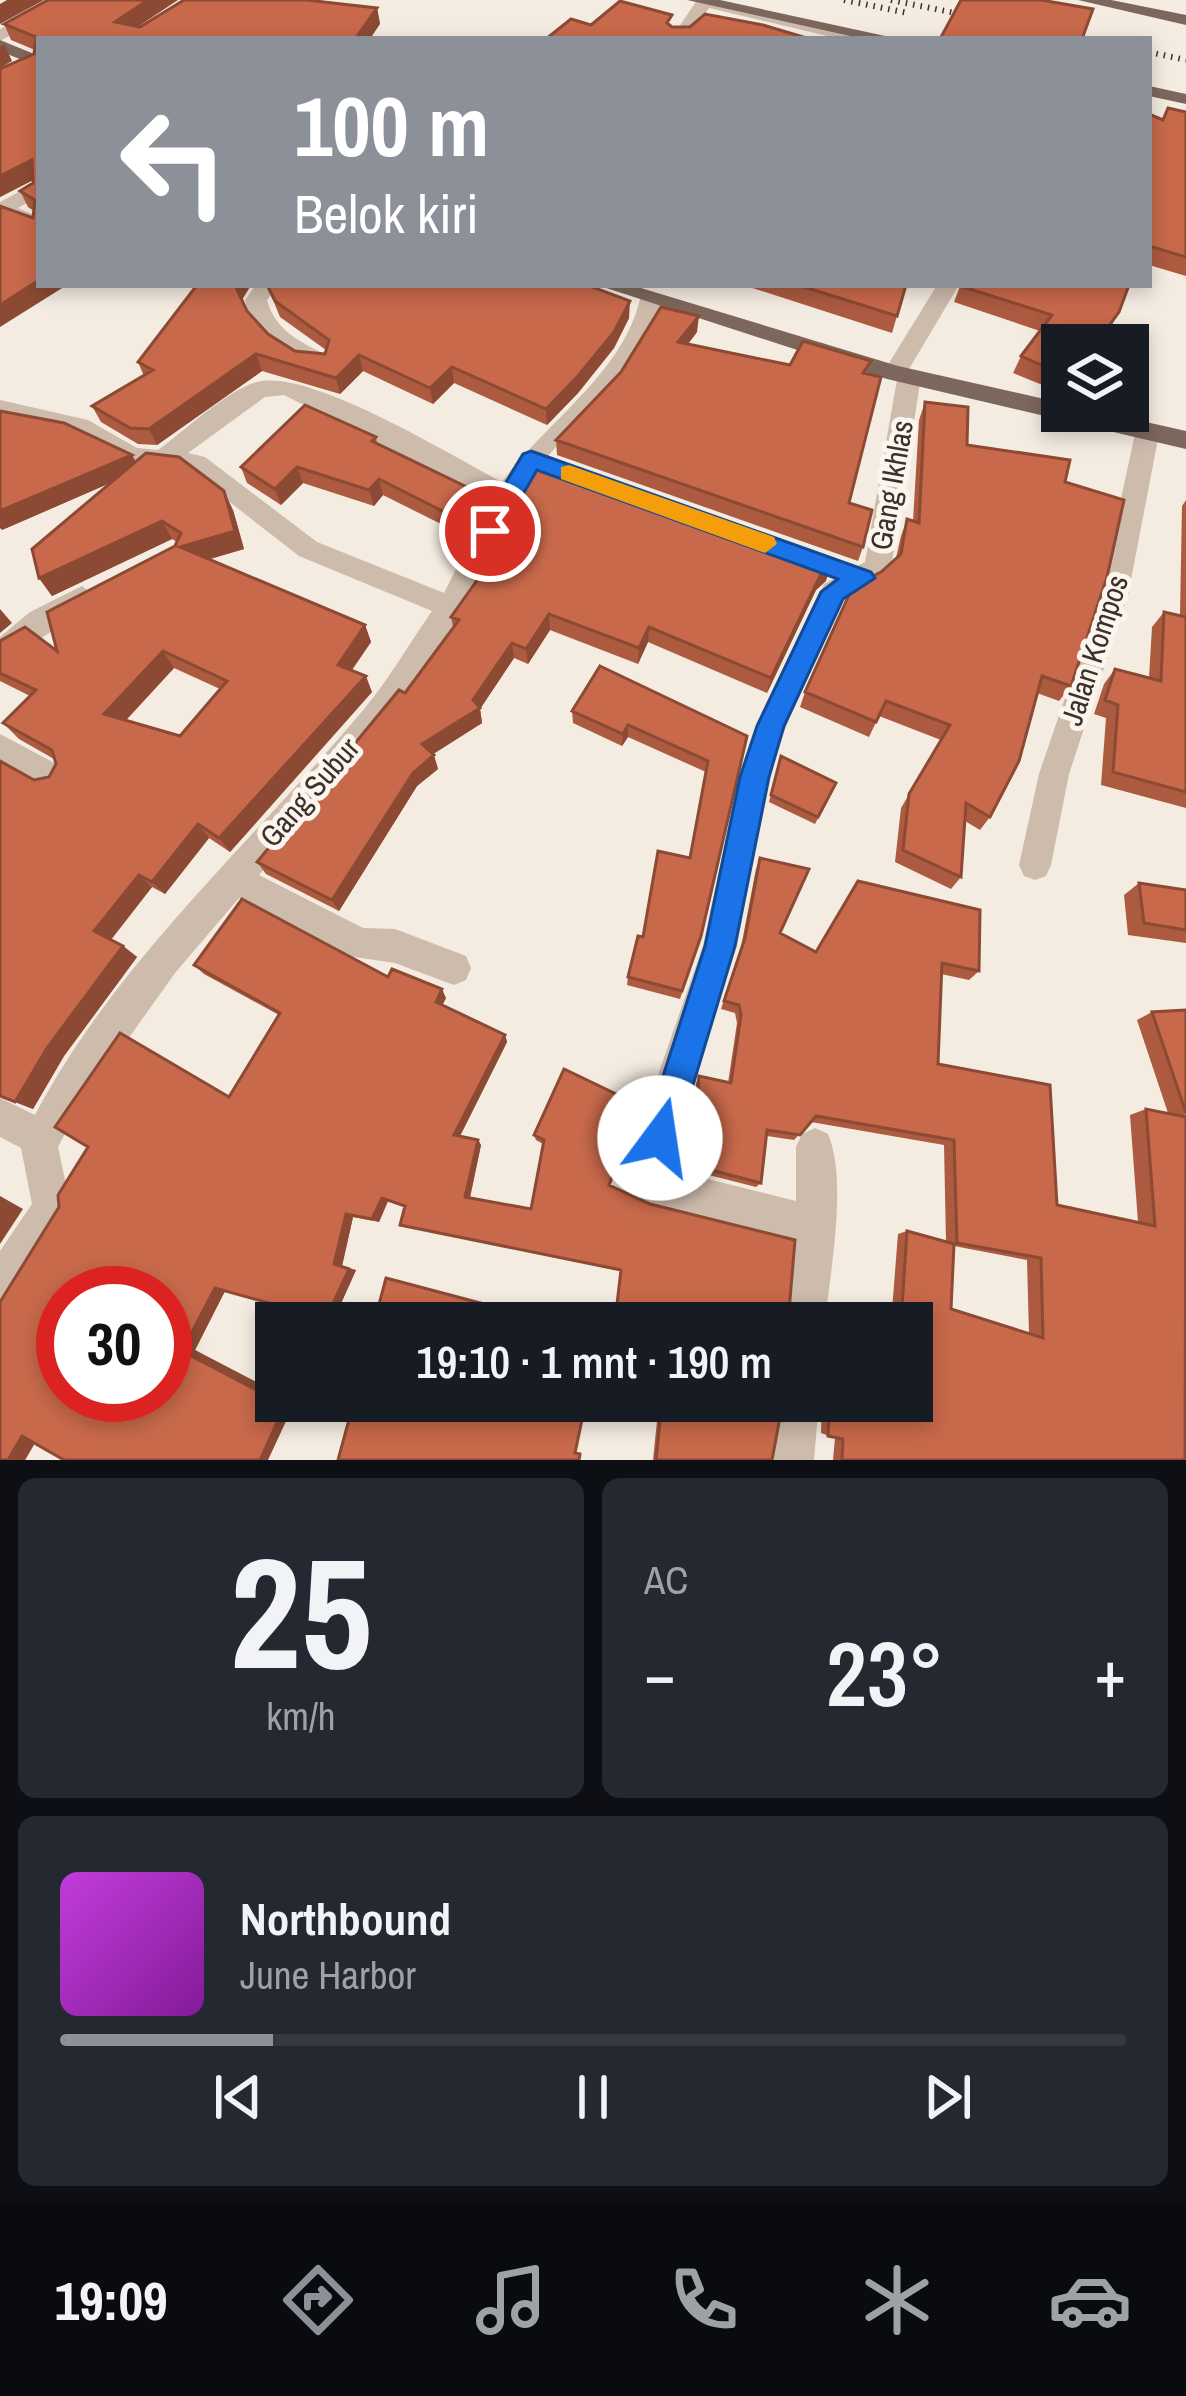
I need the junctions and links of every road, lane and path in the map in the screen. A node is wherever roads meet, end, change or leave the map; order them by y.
1 (66, 0) edge
2 (1087, 0) edge
3 (703, 2) edge
4 (1186, 20) edge
5 (683, 36) edge
6 (849, 36) edge
7 (875, 36) edge
8 (0, 40) edge
9 (30, 64) edge
10 (1152, 92) edge
11 (1186, 99) edge
12 (36, 190) edge
13 (36, 224) edge
14 (265, 288) edge
15 (617, 288) edge
16 (946, 288) edge
17 (651, 299) junction
18 (321, 361) edge
19 (903, 368) junction
20 (0, 408) edge
21 (1147, 434) junction
22 (1186, 440) edge
23 (164, 459) junction
24 (506, 495) junction
25 (818, 563) edge
26 (862, 578) junction
27 (104, 585) edge
28 (451, 607) junction
29 (0, 653) edge
30 (0, 747) edge
31 (51, 777) edge
32 (1034, 865) dead end
33 (233, 878) junction
34 (454, 968) dead end
35 (0, 1117) edge
36 (40, 1138) junction
37 (815, 1147) dead end
38 (815, 1225) junction
39 (0, 1287) edge
40 (808, 1302) edge
41 (796, 1422) edge
42 (792, 1460) edge

1 - 8 street
2 - 4 main road
3 - 5 street
3 - 6 street
3 - 7 main road
8 - 9 main road
10 - 11 main road
12 - 13 street
14 - 18 street
15 - 17 main road
16 - 19 street
17 - 19 main road
17 - 24 street, Gang Subur
19 - 21 main road
19 - 26 street, Gang Ikhlas
20 - 23 street
21 - 22 main road
21 - 32 street, Jalan Kompos
23 - 24 street
23 - 28 street
24 - 28 street, Gang Subur
25 - 26 street
26 - 38 street, Gang Ikhlas
27 - 29 street
28 - 33 street, Gang Subur
30 - 31 street
33 - 34 street
33 - 36 street, Gang Subur
35 - 36 street
36 - 39 street
37 - 38 street
38 - 40 street
41 - 42 street

